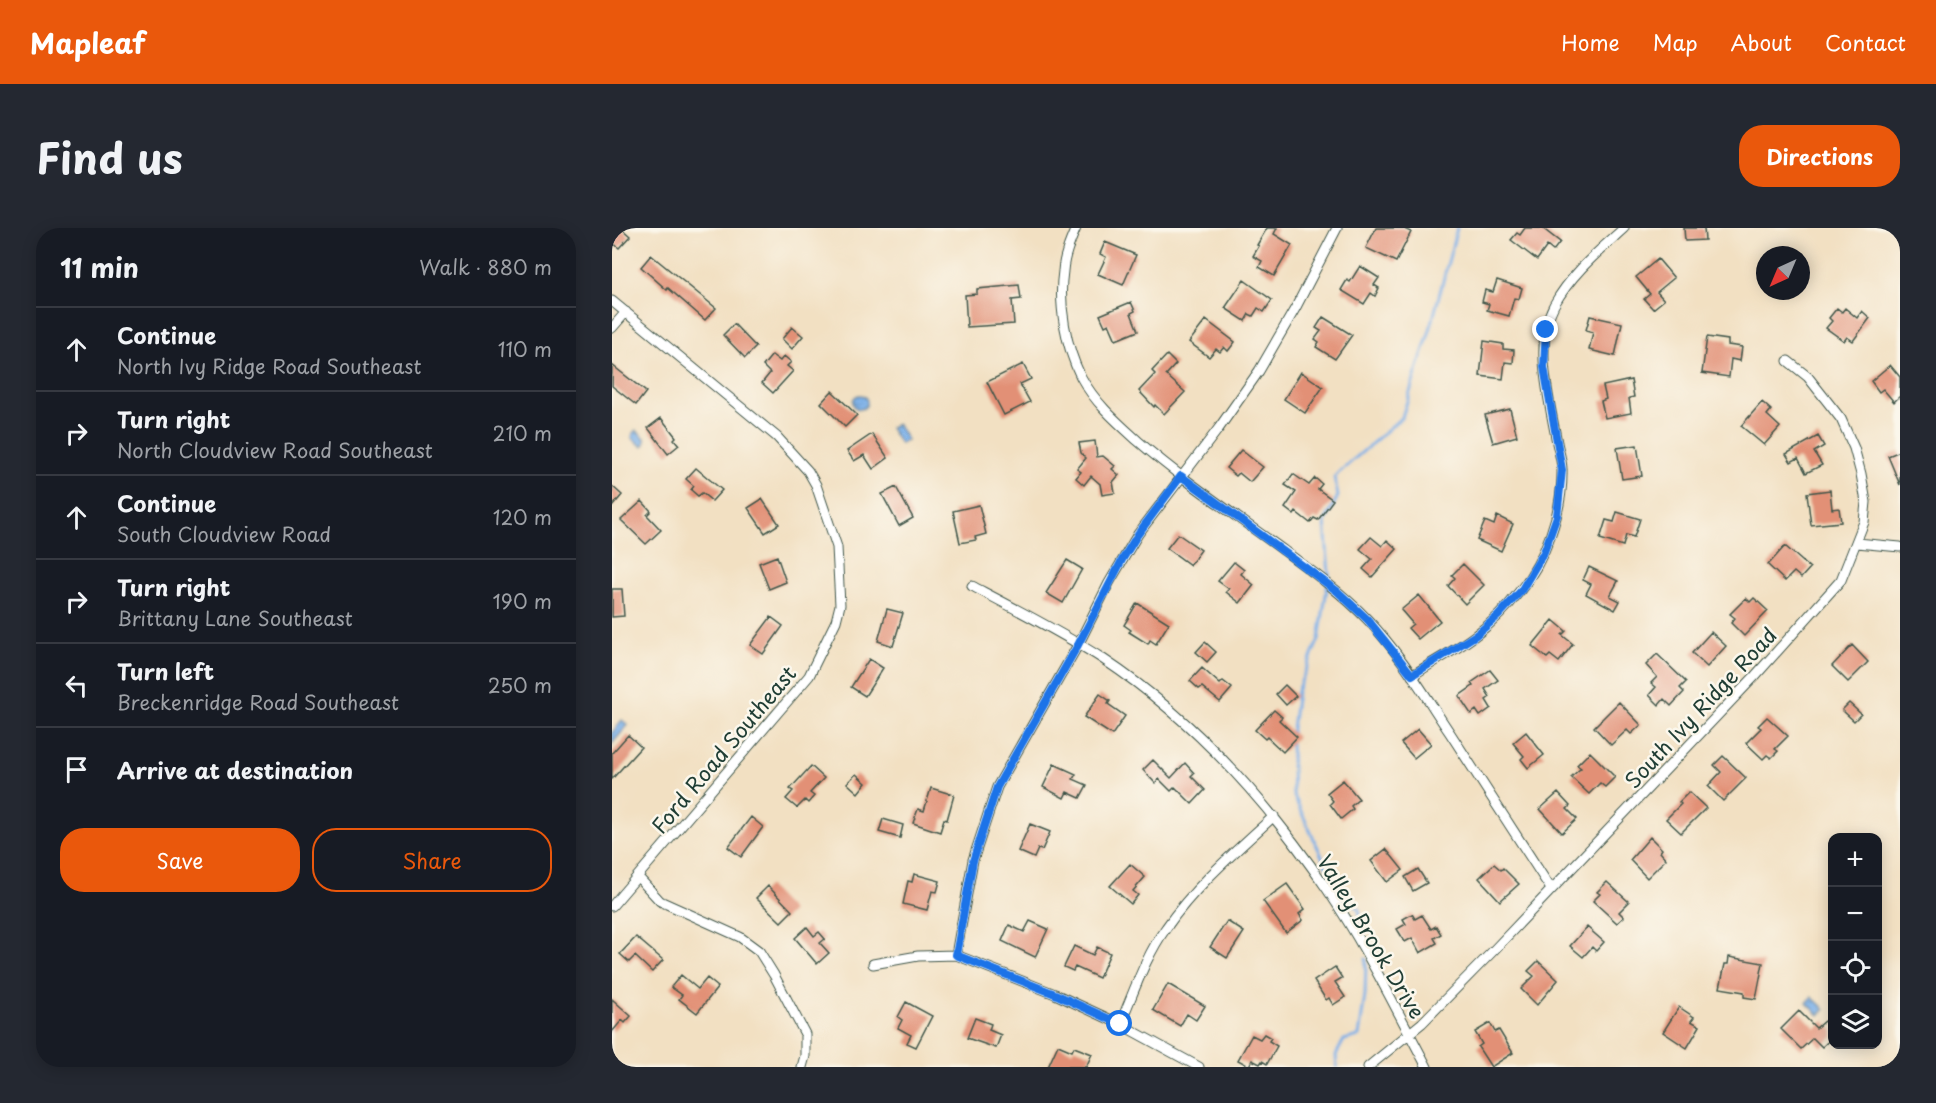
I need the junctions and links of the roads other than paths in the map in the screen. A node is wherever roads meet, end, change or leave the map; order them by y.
1 (1076, 228) edge
2 (1337, 228) edge
3 (1624, 228) edge
4 (612, 301) edge
5 (626, 312) junction
6 (612, 328) edge
7 (1788, 361) dead end
8 (1181, 476) junction
9 (1857, 543) junction
10 (1900, 547) edge
11 (972, 586) dead end
12 (1078, 645) junction
13 (1412, 675) junction
14 (1274, 816) junction
15 (638, 877) junction
16 (1551, 889) junction
17 (612, 906) edge
18 (956, 955) junction
19 (873, 964) dead end
20 (1120, 1024) junction
21 (1410, 1034) junction
22 (802, 1067) edge
23 (1198, 1067) edge
24 (1368, 1067) edge
25 (1427, 1067) edge

1 - 8 street
2 - 8 street
3 - 13 street
4 - 5 street, Ford Road Southeast
5 - 6 street
5 - 15 street, Ford Road Southeast
7 - 9 street, South Ivy Ridge Road
8 - 12 street
8 - 13 street
9 - 10 street
9 - 16 street, South Ivy Ridge Road
11 - 12 street, Valley Brook Drive
12 - 14 street, Valley Brook Drive
12 - 18 street
13 - 16 street
14 - 20 street
14 - 21 street, Valley Brook Drive
15 - 17 street, Ford Road Southeast
15 - 22 street
16 - 21 street, South Ivy Ridge Road
18 - 19 street
18 - 20 street
20 - 23 street
21 - 24 street, South Ivy Ridge Road
21 - 25 street, Valley Brook Drive

